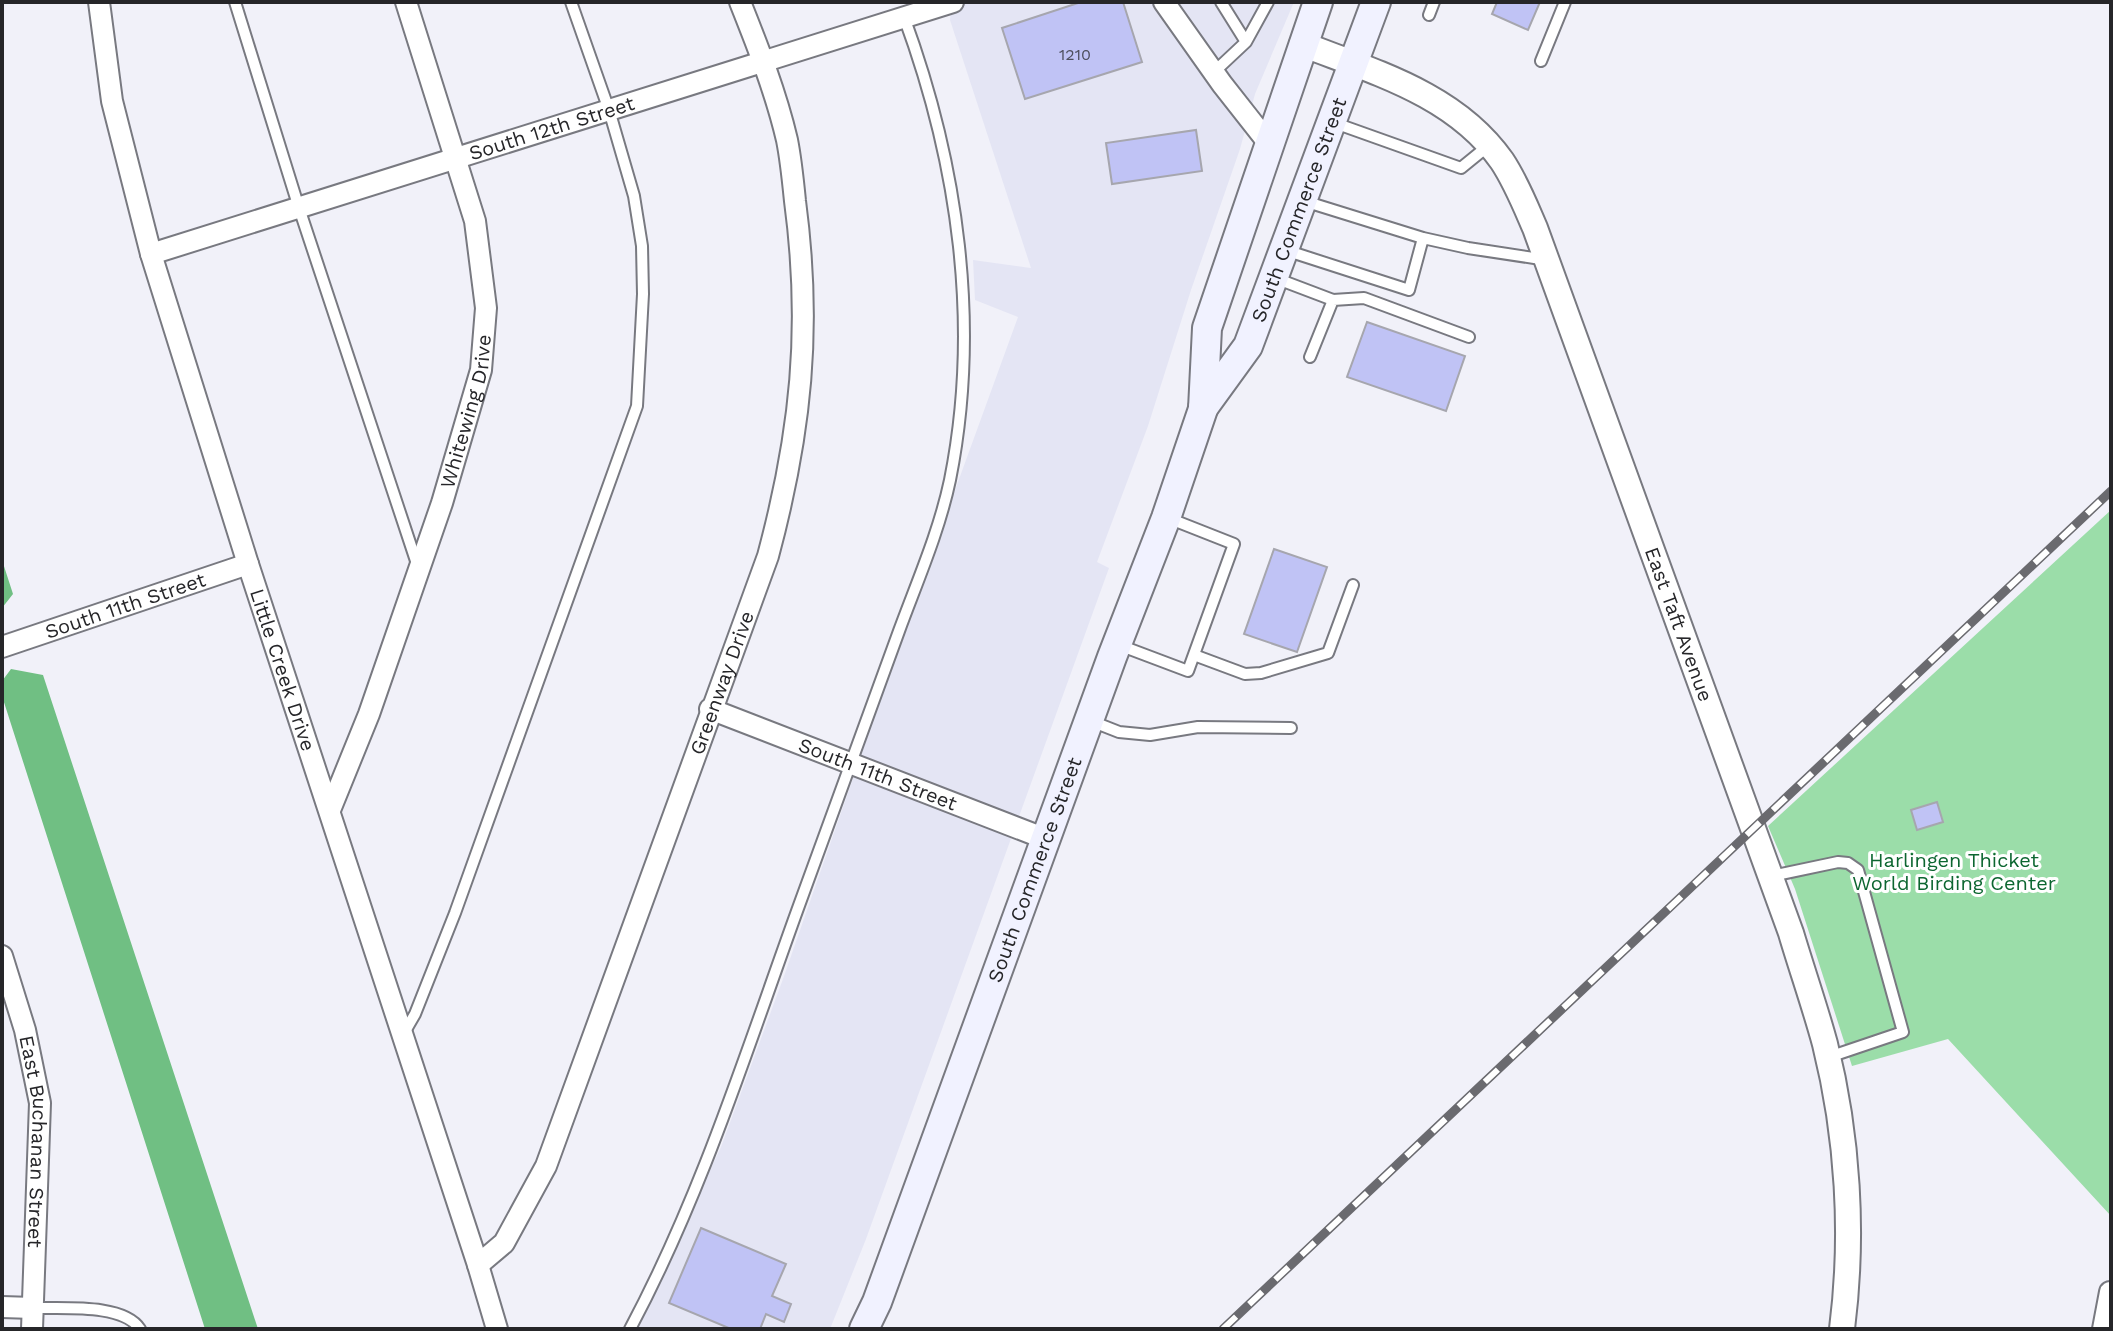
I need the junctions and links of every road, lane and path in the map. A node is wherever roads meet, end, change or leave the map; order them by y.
1 (99, 2) edge
2 (235, 2) edge
3 (406, 2) edge
4 (571, 2) edge
5 (740, 2) edge
6 (953, 2) edge
7 (1164, 2) edge
8 (1221, 2) edge
9 (1268, 2) edge
10 (1318, 2) edge
11 (1376, 2) edge
12 (1434, 2) edge
13 (1565, 2) edge
14 (1429, 15) dead end
15 (904, 17) junction
16 (1246, 42) junction
17 (1302, 44) junction
18 (1541, 61) dead end
19 (764, 62) junction
20 (1351, 63) junction
21 (1214, 72) junction
22 (609, 110) junction
23 (1331, 121) junction
24 (1270, 145) junction
25 (1488, 146) junction
26 (456, 158) junction
27 (1301, 200) junction
28 (299, 208) junction
29 (1423, 238) junction
30 (1283, 249) junction
31 (151, 254) junction
32 (1547, 260) junction
33 (1273, 277) junction
34 (1333, 300) junction
35 (1469, 337) dead end
36 (1310, 357) dead end
37 (1203, 409) junction
38 (1166, 518) junction
39 (248, 564) junction
40 (419, 569) junction
41 (1353, 585) dead end
42 (1117, 644) junction
43 (2, 647) edge
44 (1194, 655) junction
45 (710, 709) junction
46 (1089, 720) junction
47 (1291, 728) dead end
48 (851, 765) junction
49 (330, 810) junction
50 (1046, 839) junction
51 (1771, 876) junction
52 (2, 956) edge
53 (403, 1035) junction
54 (1827, 1058) junction
55 (478, 1265) junction
56 (2110, 1292) edge
57 (2, 1307) edge
58 (33, 1308) junction
59 (32, 1329) edge
60 (140, 1329) edge
61 (497, 1329) edge
62 (630, 1329) edge
63 (864, 1329) edge
64 (1842, 1329) edge
65 (2103, 1329) edge

1 - 31 street, Little Creek Drive
2 - 28 lane
3 - 26 street, Whitewing Drive
4 - 22 lane
5 - 19 street, Greenway Drive
6 - 15 street, South 12th Street
7 - 21 street
8 - 16 lane
9 - 16 lane
10 - 17 main road, South Commerce Street
11 - 20 main road, South Commerce Street
12 - 14 lane
13 - 18 lane
15 - 19 street, South 12th Street
15 - 48 lane
16 - 21 lane
17 - 20 street, East Taft Avenue
17 - 24 main road, South Commerce Street
19 - 22 street, South 12th Street
19 - 45 street, Greenway Drive
20 - 23 main road, South Commerce Street
20 - 25 street, East Taft Avenue
21 - 24 street
22 - 26 street, South 12th Street
22 - 53 lane
23 - 25 lane
23 - 27 main road, South Commerce Street
24 - 37 main road, South Commerce Street
25 - 32 street, East Taft Avenue
26 - 28 street, South 12th Street
26 - 40 street, Whitewing Drive
27 - 29 lane
27 - 30 main road, South Commerce Street
28 - 31 street, South 12th Street
28 - 40 lane
29 - 30 lane
29 - 32 lane
30 - 33 main road, South Commerce Street
31 - 39 street, Little Creek Drive
32 - 51 street, East Taft Avenue
33 - 34 lane
33 - 37 main road, South Commerce Street
34 - 35 lane
34 - 36 lane
37 - 38 main road, South Commerce Street
38 - 42 main road, South Commerce Street
38 - 44 lane
39 - 43 street, South 11th Street
39 - 49 street, Little Creek Drive
40 - 49 street, Whitewing Drive
41 - 44 lane
42 - 44 lane
42 - 46 main road, South Commerce Street
45 - 48 street, South 11th Street
45 - 55 street, Greenway Drive
46 - 47 lane
46 - 50 main road, South Commerce Street
48 - 50 street, South 11th Street
48 - 62 lane
49 - 53 street, Little Creek Drive
50 - 63 main road, South Commerce Street
51 - 54 street, East Taft Avenue
51 - 54 lane
52 - 58 street, East Buchanan Street
53 - 55 street, Little Creek Drive
54 - 64 street, East Taft Avenue
55 - 61 street, Little Creek Drive
56 - 65 street
57 - 58 street
58 - 59 street, East Buchanan Street
58 - 60 lane

